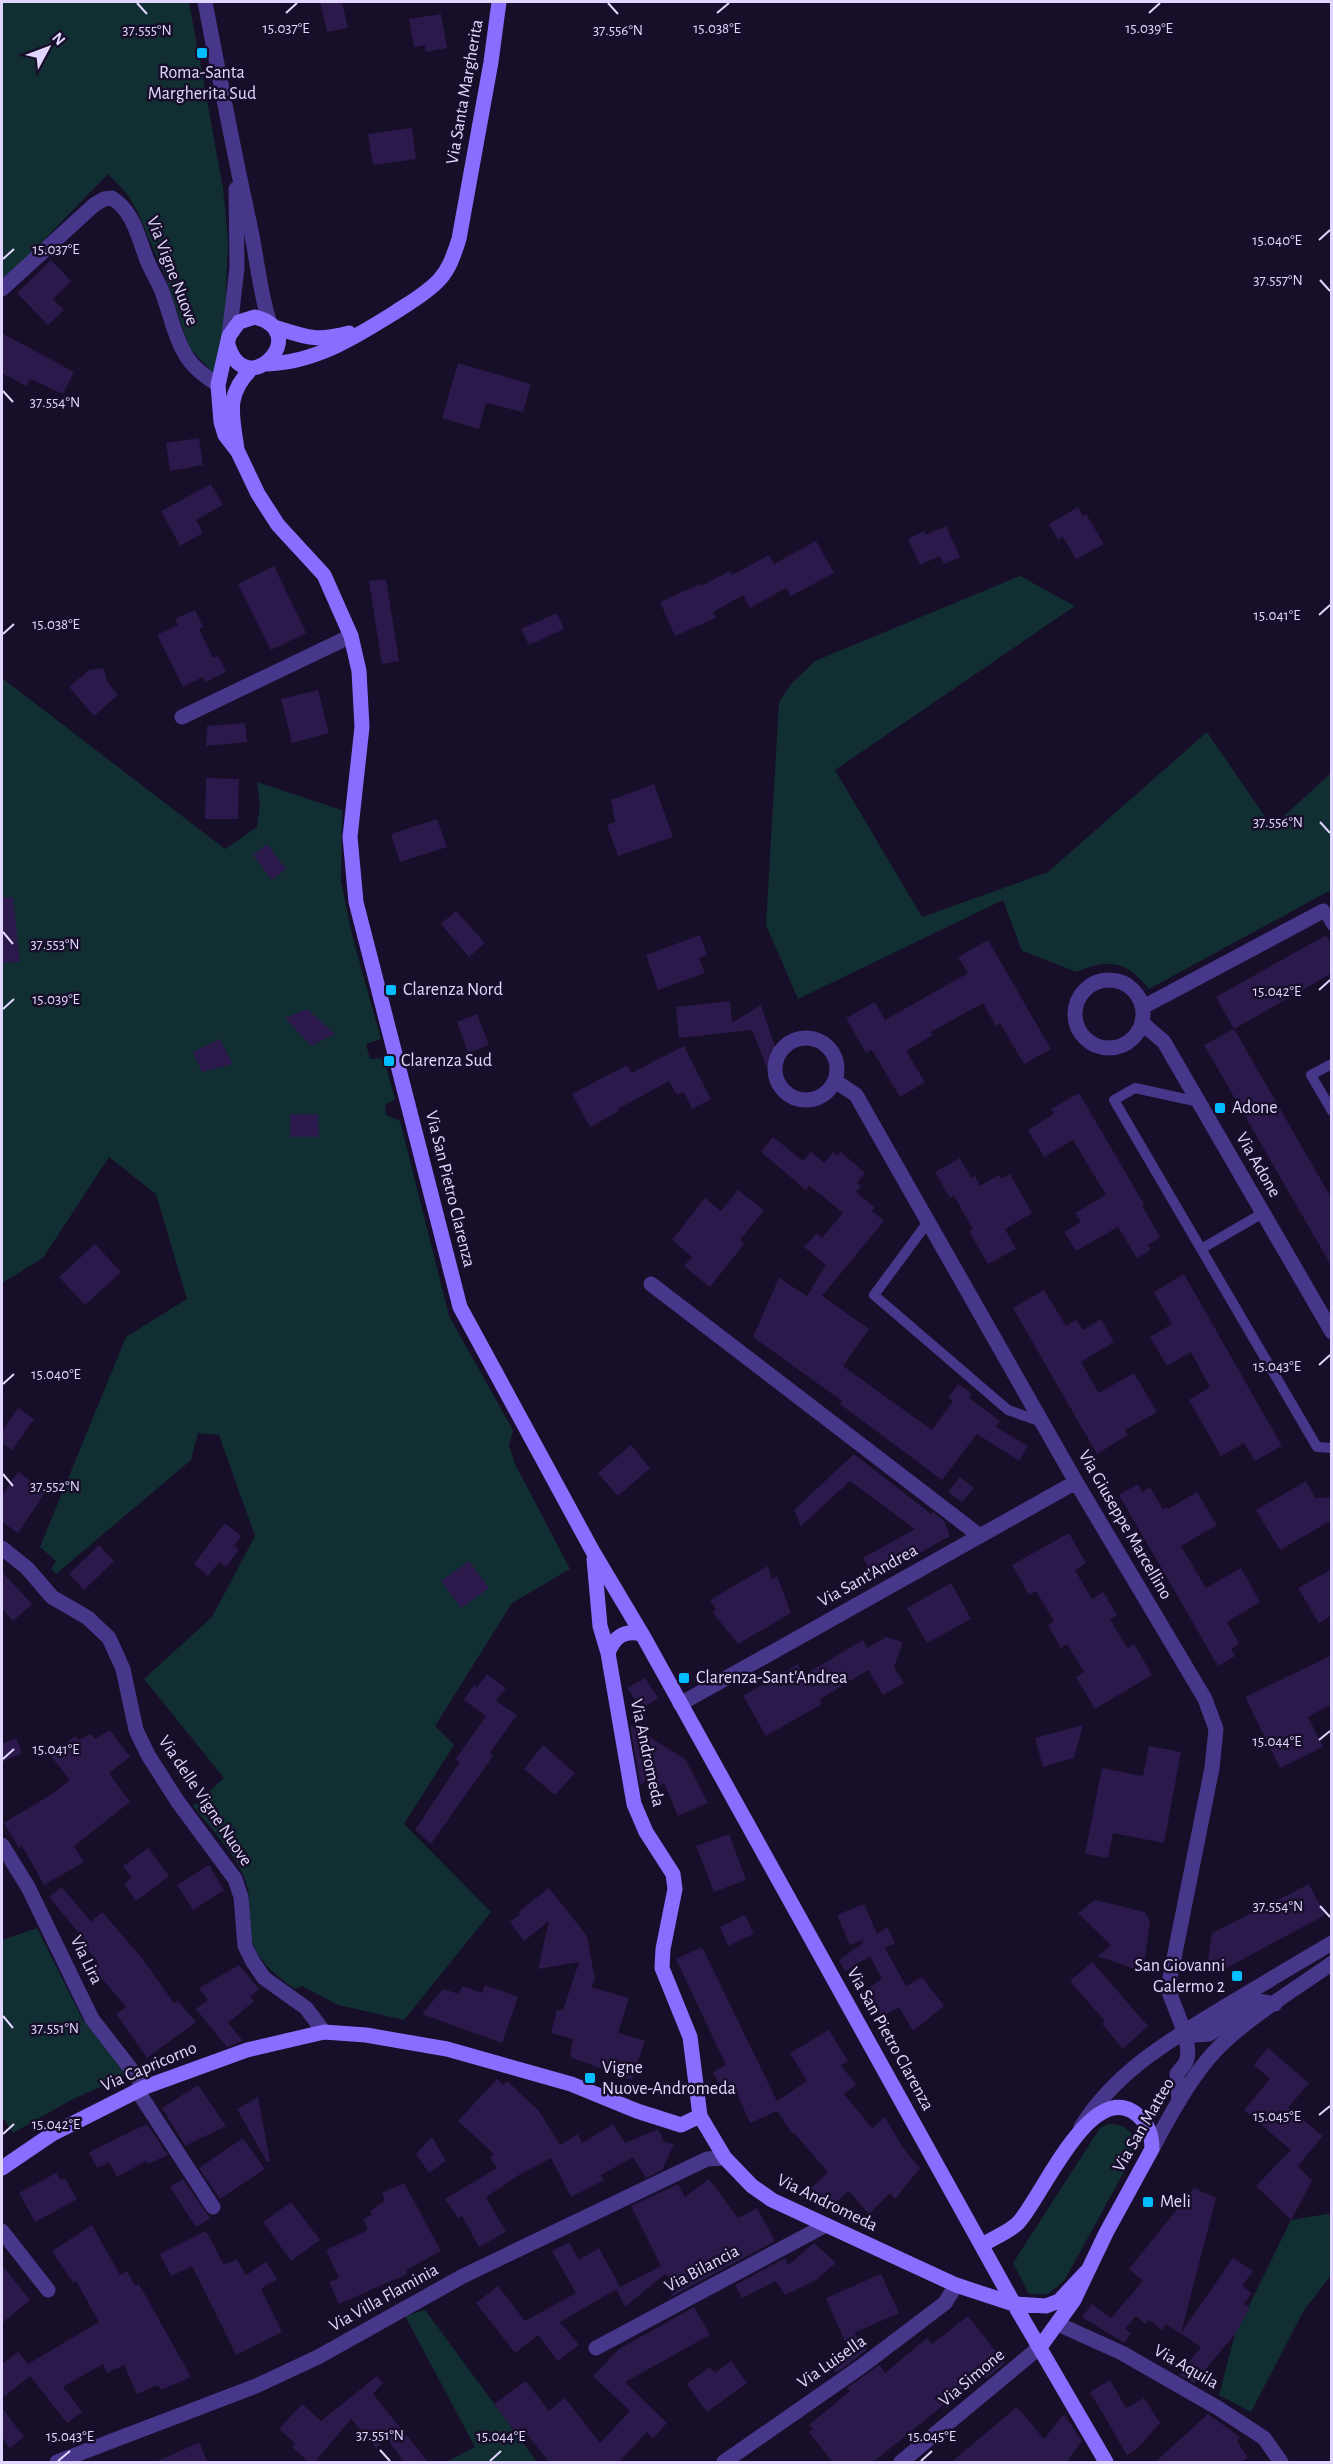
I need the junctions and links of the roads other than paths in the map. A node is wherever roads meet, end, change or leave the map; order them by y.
1 (205, 2) edge
2 (499, 2) edge
3 (236, 165) junction
4 (2, 289) edge
5 (272, 326) junction
6 (369, 328) junction
7 (229, 340) junction
8 (259, 366) junction
9 (218, 385) junction
10 (238, 452) junction
11 (351, 636) junction
12 (182, 717) dead end
13 (1323, 911) joint
14 (1332, 926) edge
15 (1143, 1007) junction
16 (1142, 1023) junction
17 (1332, 1064) edge
18 (835, 1081) junction
19 (1199, 1102) junction
20 (1332, 1111) edge
21 (1263, 1213) junction
22 (928, 1222) junction
23 (1201, 1249) junction
24 (651, 1284) dead end
25 (1332, 1332) edge
26 (1042, 1422) junction
27 (1332, 1448) edge
28 (1076, 1482) junction
29 (980, 1536) junction
30 (2, 1548) edge
31 (592, 1550) junction
32 (642, 1634) junction
33 (608, 1653) junction
34 (680, 1704) junction
35 (2, 1845) edge
36 (1332, 1943) edge
37 (1332, 1963) edge
38 (1275, 2004) junction
39 (1185, 2031) junction
40 (324, 2032) junction
41 (141, 2088) junction
42 (1179, 2101) junction
43 (700, 2116) junction
44 (1076, 2135) junction
45 (1152, 2149) junction
46 (725, 2158) junction
47 (2, 2168) edge
48 (213, 2207) dead end
49 (826, 2225) junction
50 (2, 2231) edge
51 (982, 2245) junction
52 (1086, 2272) junction
53 (956, 2285) junction
54 (48, 2290) dead end
55 (1014, 2304) junction
56 (1058, 2324) junction
57 (1040, 2347) junction
58 (596, 2348) dead end
59 (57, 2463) edge
60 (724, 2463) edge
61 (901, 2463) edge
62 (1106, 2463) edge
63 (1281, 2463) edge

1 - 3 street
2 - 6 main road, Via Santa Margherita
3 - 5 street
3 - 7 street
4 - 9 street, Via Vigne Nuove
5 - 6 main road
5 - 7 main road
5 - 8 main road
6 - 8 main road, Via Santa Margherita
7 - 8 main road
7 - 9 main road
8 - 10 main road
9 - 10 main road
10 - 11 main road, Via San Pietro Clarenza
11 - 12 street
11 - 31 main road, Via San Pietro Clarenza
13 - 14 lane
13 - 15 street
15 - 16 street
15 - 16 street
16 - 19 street, Via Adone
17 - 20 lane
18 - 18 street
18 - 22 street, Via Giuseppe Marcellino
19 - 21 street, Via Adone
19 - 23 lane
21 - 23 lane
21 - 25 street, Via Adone
22 - 26 street, Via Giuseppe Marcellino
22 - 26 lane
23 - 27 lane
24 - 29 street
26 - 28 street, Via Giuseppe Marcellino
28 - 29 street, Via Sant'Andrea
28 - 39 street, Via Giuseppe Marcellino
29 - 34 street, Via Sant'Andrea
30 - 40 street, Via delle Vigne Nuove
31 - 32 main road, Via San Pietro Clarenza
31 - 33 main road, Via Andromeda
32 - 33 main road
32 - 34 main road, Via San Pietro Clarenza
33 - 43 main road, Via Andromeda
34 - 51 main road, Via San Pietro Clarenza
35 - 41 street, Via Lira
36 - 39 street, Via San Matteo
37 - 38 street, Via San Matteo
38 - 39 street
38 - 42 street, Via San Matteo
39 - 42 street
39 - 44 street, Via San Matteo
40 - 41 main road, Via Capricorno
40 - 43 main road
41 - 47 main road, Via Capricorno
41 - 48 street, Via Lira
42 - 45 street, Via San Matteo
43 - 46 main road, Via Andromeda
44 - 45 main road
44 - 51 main road, Via San Matteo
45 - 52 main road, Via San Matteo
46 - 49 main road, Via Andromeda
46 - 59 street, Via Villa Flaminia
49 - 53 main road, Via Andromeda
49 - 58 street, Via Bilancia
50 - 54 street
51 - 55 main road, Via San Pietro Clarenza
52 - 55 main road, Via Andromeda
52 - 56 main road, Via San Matteo
53 - 55 main road, Via Andromeda
53 - 60 street, Via Luisella
55 - 57 main road, Via San Pietro Clarenza
56 - 57 main road, Via San Matteo
56 - 63 street, Via Aquila
57 - 61 street, Via Simone
57 - 62 main road, Via San Pietro Clarenza

